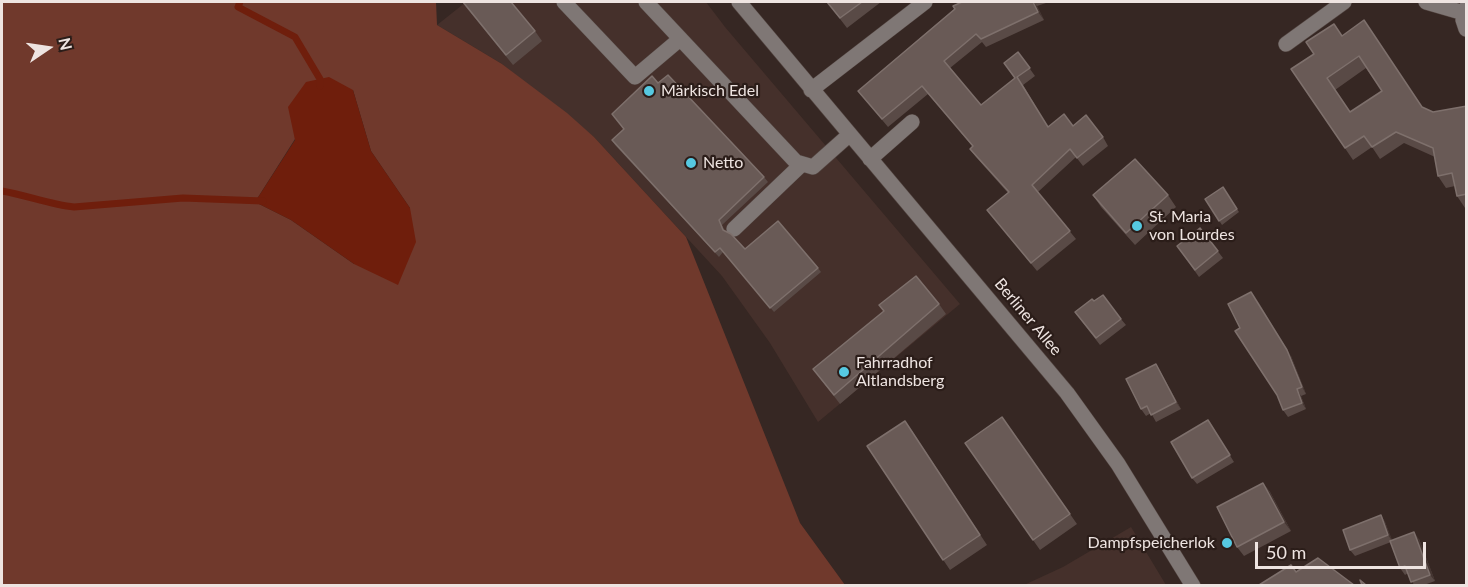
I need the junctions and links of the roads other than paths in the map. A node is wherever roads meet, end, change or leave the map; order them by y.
1 (564, 2) edge
2 (646, 2) edge
3 (739, 2) edge
4 (925, 2) edge
5 (1344, 2) edge
6 (1426, 2) edge
7 (1326, 7) edge
8 (1465, 11) edge
9 (1467, 29) edge
10 (680, 39) junction
11 (1286, 44) dead end
12 (811, 90) junction
13 (912, 122) dead end
14 (849, 135) junction
15 (870, 159) junction
16 (802, 164) junction
17 (734, 229) dead end
18 (1193, 585) edge

1 - 10 street
2 - 10 street
3 - 12 street, Berliner Allee
4 - 12 street
5 - 7 street
6 - 8 street
7 - 11 street
8 - 9 street
10 - 16 street
12 - 14 street, Berliner Allee
13 - 15 street
14 - 15 street, Berliner Allee
14 - 16 street
15 - 18 street, Berliner Allee
16 - 17 street

